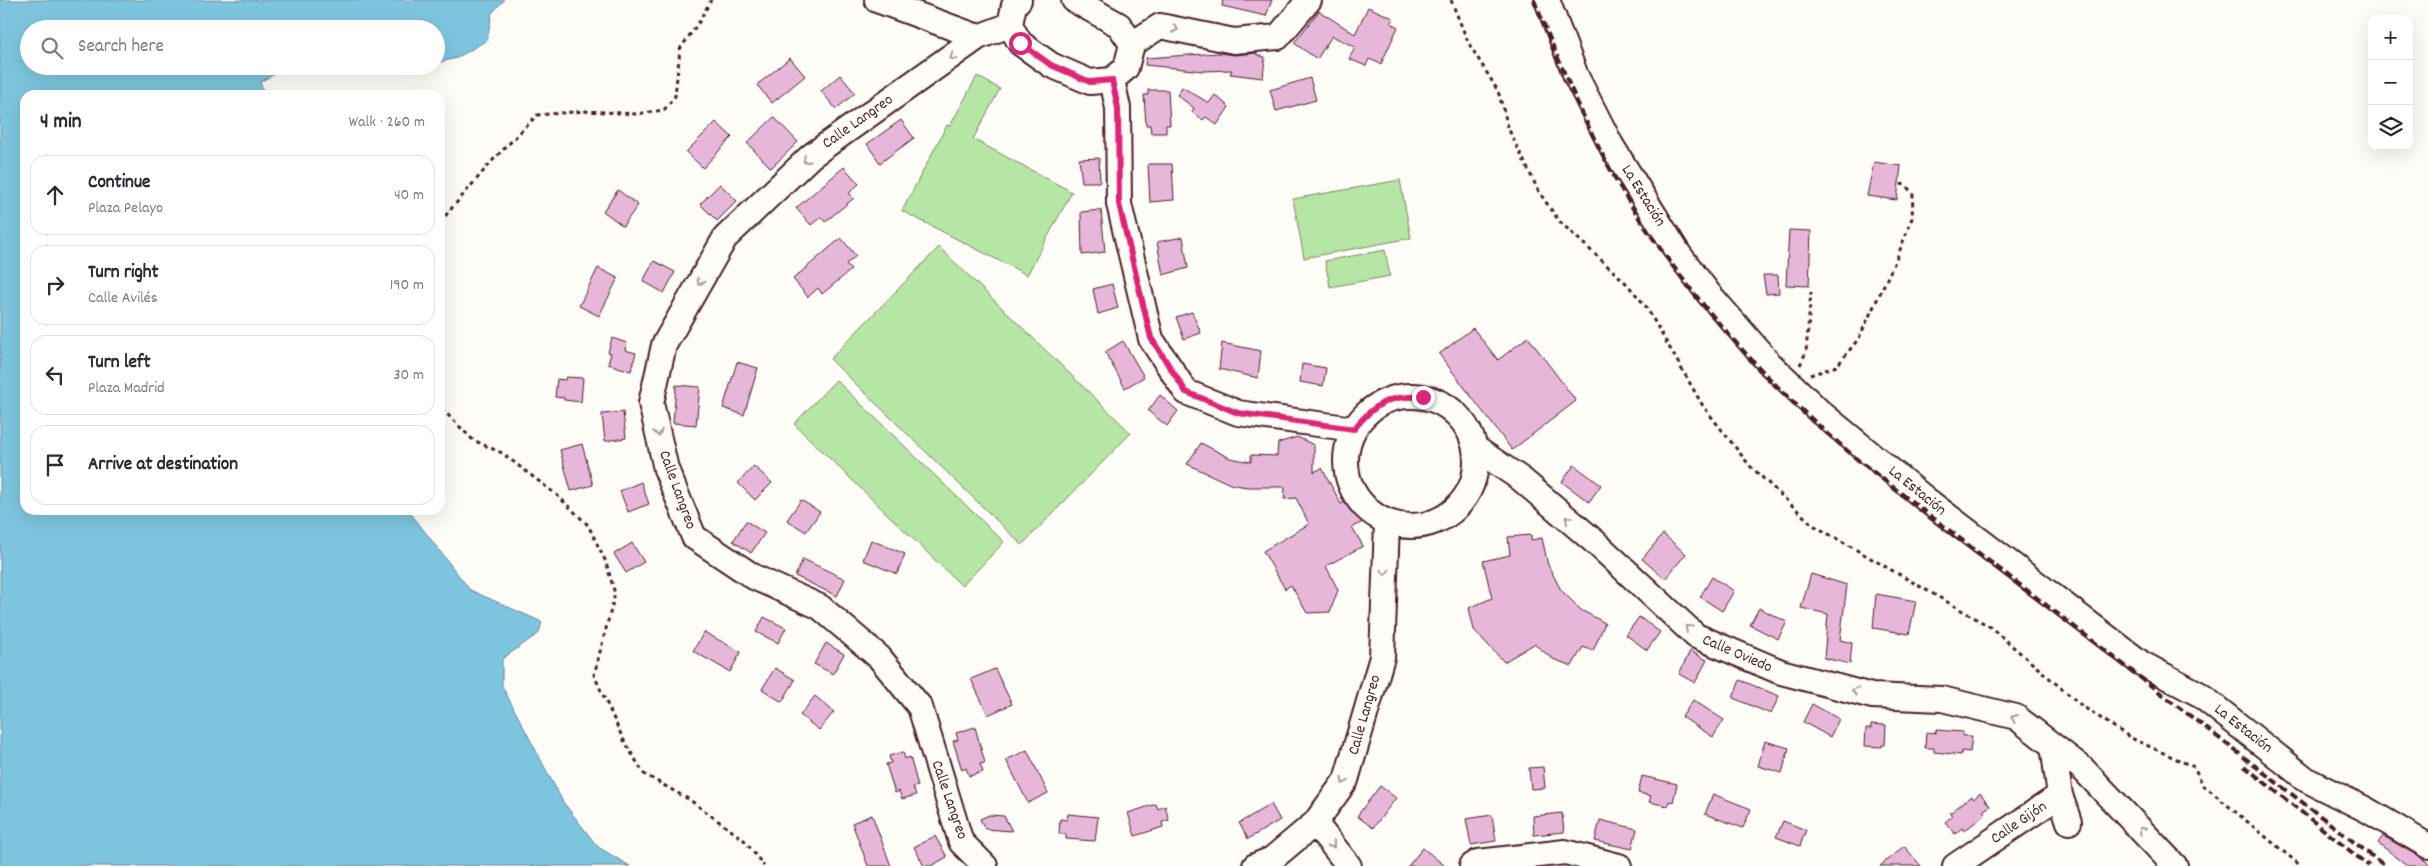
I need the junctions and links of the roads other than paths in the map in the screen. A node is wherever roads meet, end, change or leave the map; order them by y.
1 (877, 0) edge
2 (1019, 0) edge
3 (1074, 0) edge
4 (1309, 0) edge
5 (1547, 0) edge
6 (1010, 25) junction
7 (978, 38) junction
8 (1132, 44) junction
9 (1112, 80) junction
10 (1354, 429) junction
11 (1475, 448) junction
12 (1387, 523) junction
13 (2053, 746) junction
14 (2060, 796) junction
15 (2069, 822) dead end
16 (1315, 824) junction
17 (2428, 846) edge
18 (985, 866) edge
19 (1255, 866) edge
20 (1349, 866) edge
21 (1472, 866) edge
22 (1619, 866) edge
23 (1955, 866) edge
24 (2174, 866) edge

1 - 7 street
2 - 6 street
3 - 8 street
8 -> 4 street
5 - 17 street, La Estación
6 - 7 street, Calle Langreo
6 - 9 street
7 -> 18 street, Calle Langreo
8 - 9 street
9 - 10 street
10 - 11 street
10 - 12 street
11 - 12 street
13 -> 11 street, Calle Oviedo
12 -> 16 street, Calle Langreo
13 - 14 street
24 -> 13 street, Calle Oviedo
14 - 15 street, Calle Gijón
14 - 23 street, Calle Gijón
16 - 19 street, Calle Langreo
16 -> 20 street
21 - 22 street

